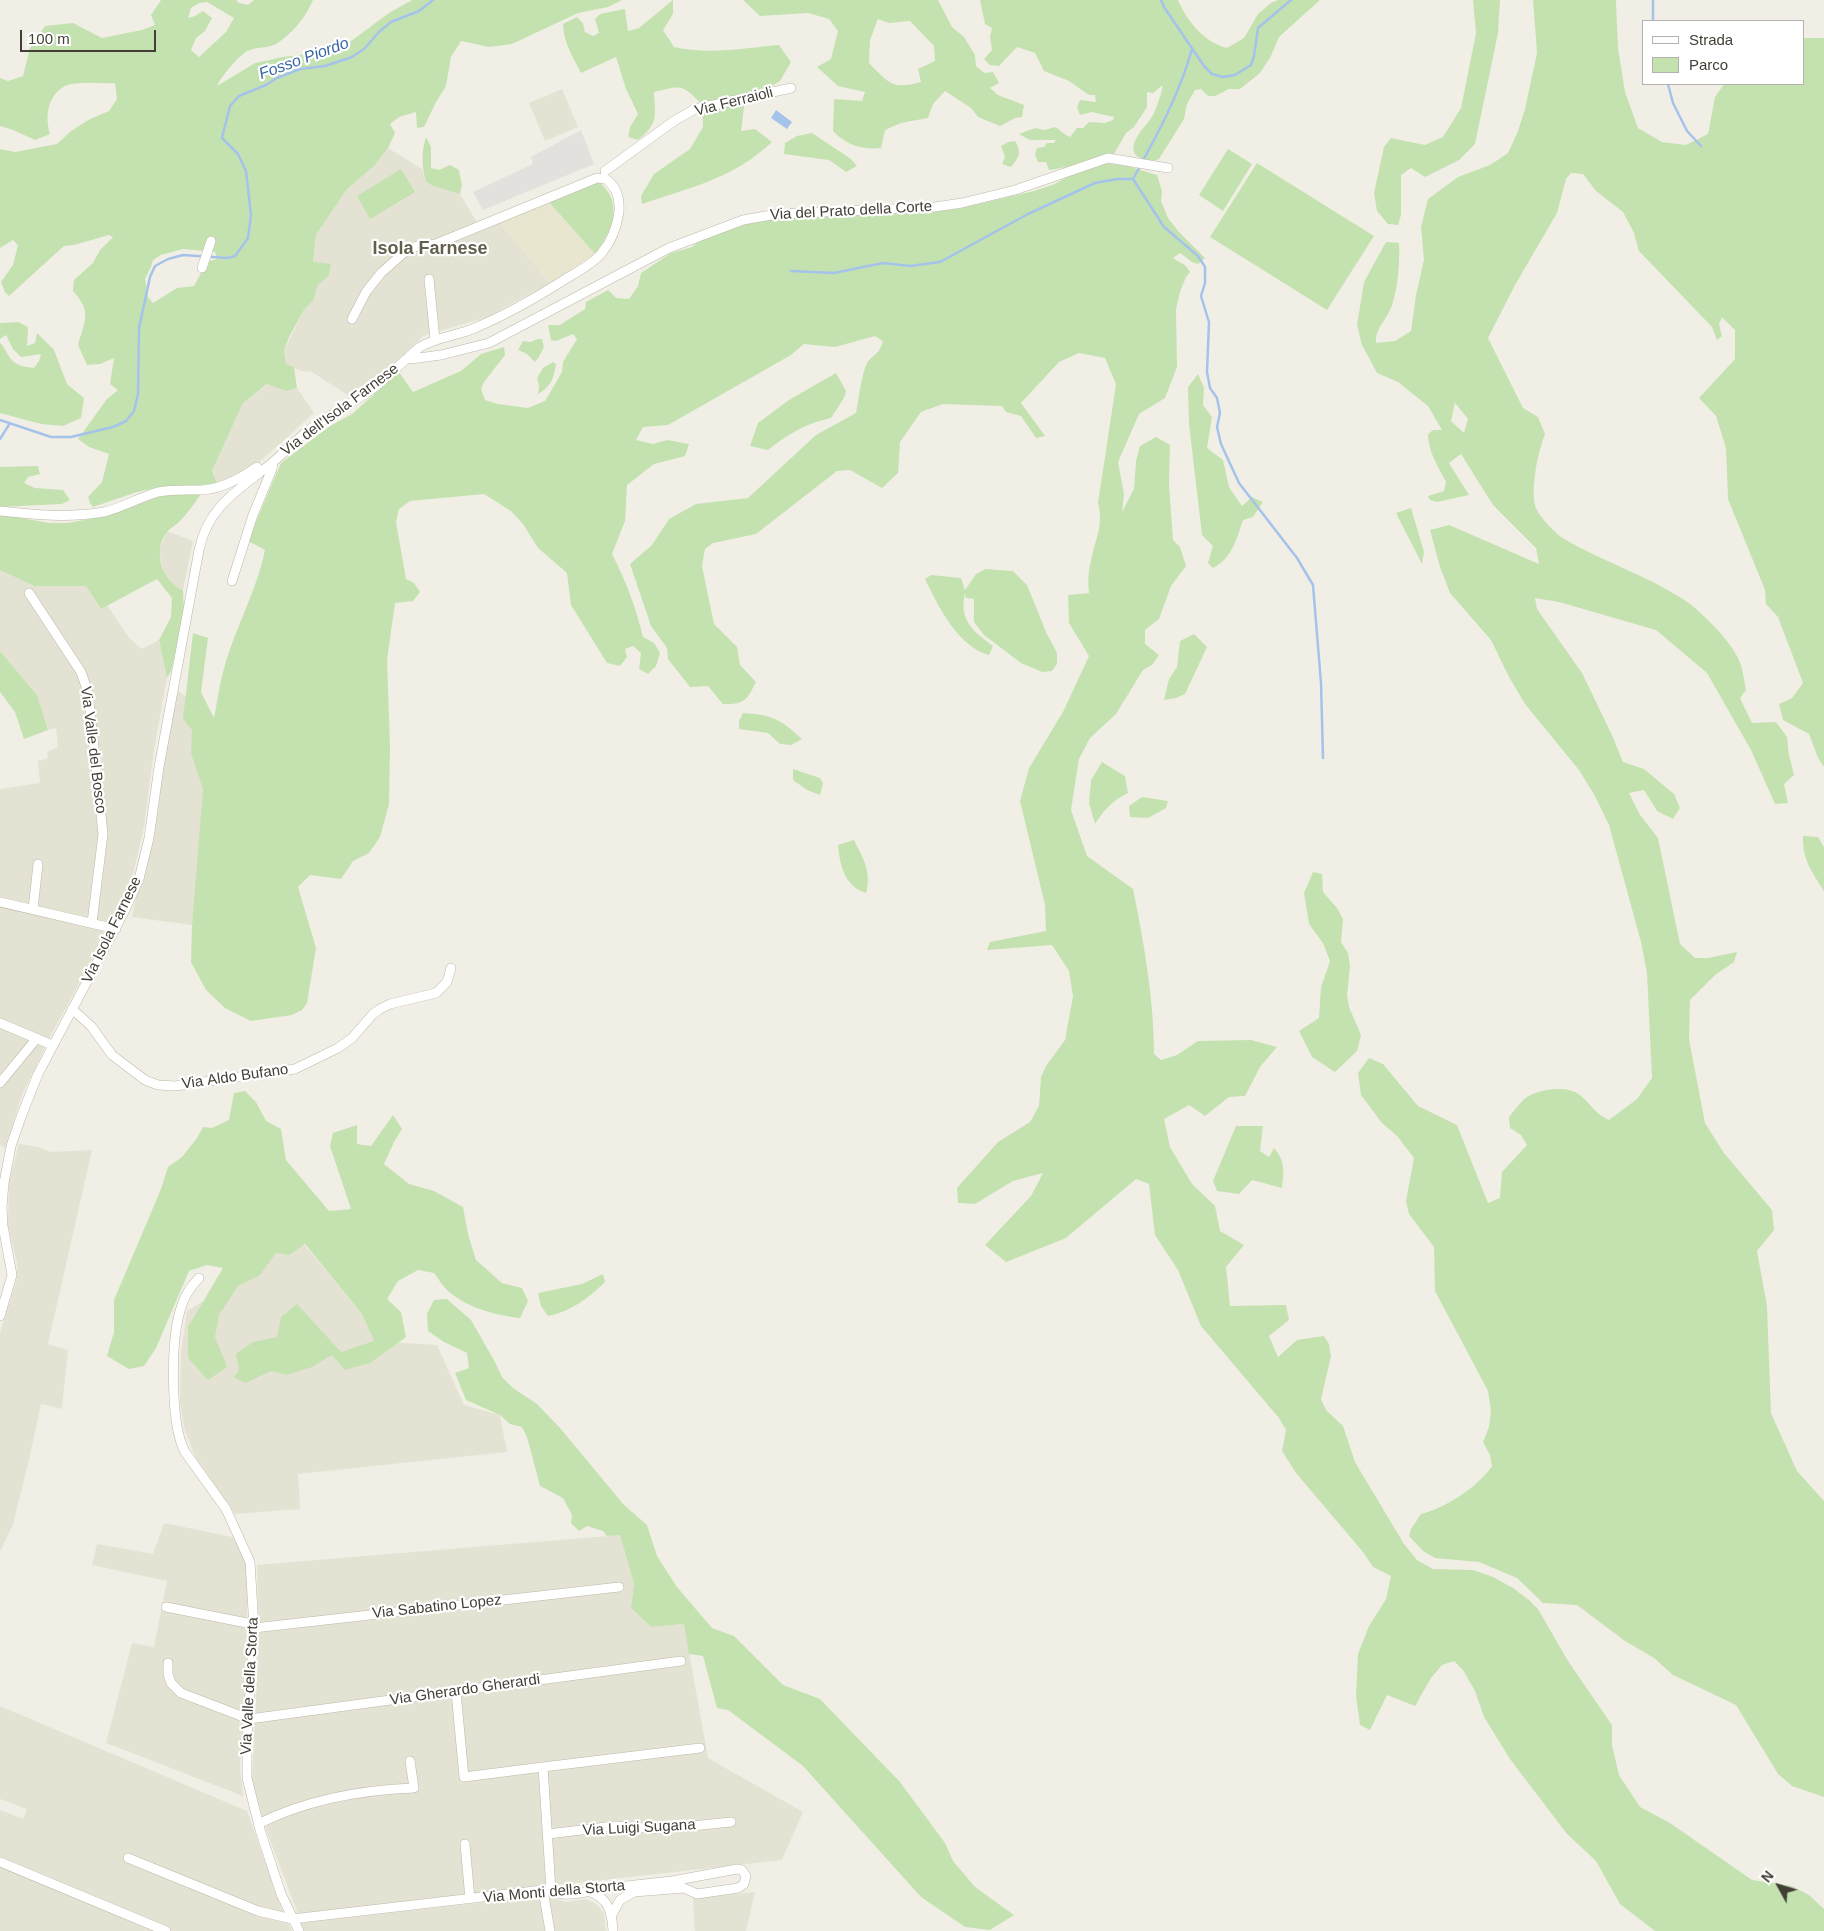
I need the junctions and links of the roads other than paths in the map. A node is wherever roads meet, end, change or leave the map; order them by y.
1 (791, 88) dead end
2 (1168, 168) dead end
3 (605, 171) dead end
4 (210, 245) dead end
5 (203, 266) dead end
6 (429, 279) dead end
7 (352, 319) dead end
8 (434, 340) junction
9 (407, 358) junction
10 (269, 465) junction
11 (0, 511) edge
12 (232, 581) dead end
13 (30, 593) dead end
14 (38, 864) dead end
15 (0, 902) edge
16 (33, 910) junction
17 (92, 923) junction
18 (116, 929) junction
19 (451, 968) dead end
20 (72, 1009) junction
21 (0, 1023) edge
22 (36, 1038) junction
23 (52, 1045) junction
24 (0, 1083) edge
25 (199, 1278) dead end
26 (0, 1316) edge
27 (619, 1587) dead end
28 (166, 1607) dead end
29 (254, 1628) junction
30 (681, 1661) dead end
31 (168, 1663) dead end
32 (456, 1692) junction
33 (249, 1719) junction
34 (700, 1748) dead end
35 (410, 1760) dead end
36 (543, 1767) junction
37 (731, 1822) dead end
38 (258, 1824) junction
39 (548, 1834) junction
40 (465, 1844) dead end
41 (128, 1858) dead end
42 (0, 1862) edge
43 (547, 1890) junction
44 (590, 1892) junction
45 (470, 1899) junction
46 (612, 1915) junction
47 (292, 1919) junction
48 (166, 1931) edge
49 (299, 1931) edge
50 (550, 1931) edge
51 (613, 1931) edge

1 - 3 street, Via Ferraioli
2 - 9 street, Via del Prato della Corte
4 - 5 street
6 - 8 street
7 - 8 street, Via dell'Isola Farnese
8 - 9 street, Via dell'Isola Farnese
9 - 10 street, Via dell'Isola Farnese
10 - 11 street
10 - 12 street
10 - 18 street, Via Isola Farnese
13 - 17 street, Via Valle del Bosco
14 - 16 street
15 - 16 street
16 - 17 street
17 - 18 street
18 - 20 street, Via Isola Farnese
19 - 20 street, Via Aldo Bufano
20 - 23 street, Via Isola Farnese
21 - 22 street
22 - 23 street
22 - 24 street
23 - 26 street, Via Isola Farnese
25 - 29 street, Via Valle della Storta
27 - 29 street, Via Sabatino Lopez
28 - 29 street
29 - 33 street, Via Valle della Storta
30 - 32 street, Via Gherardo Gherardi
31 - 33 street
32 - 33 street, Via Gherardo Gherardi
32 - 36 street
33 - 38 street, Via Valle della Storta
34 - 36 street
35 - 38 street
36 - 39 street
37 - 39 street, Via Luigi Sugana
38 - 47 street, Via Valle della Storta
39 - 43 street
40 - 45 street
41 - 47 street, Via Monti della Storta
42 - 48 street
43 - 44 street, Via Monti della Storta
43 - 45 street, Via Monti della Storta
43 - 50 street
44 - 46 street
44 - 46 street, Via Monti della Storta
45 - 47 street, Via Monti della Storta
46 - 51 street
47 - 49 street, Via Valle della Storta

